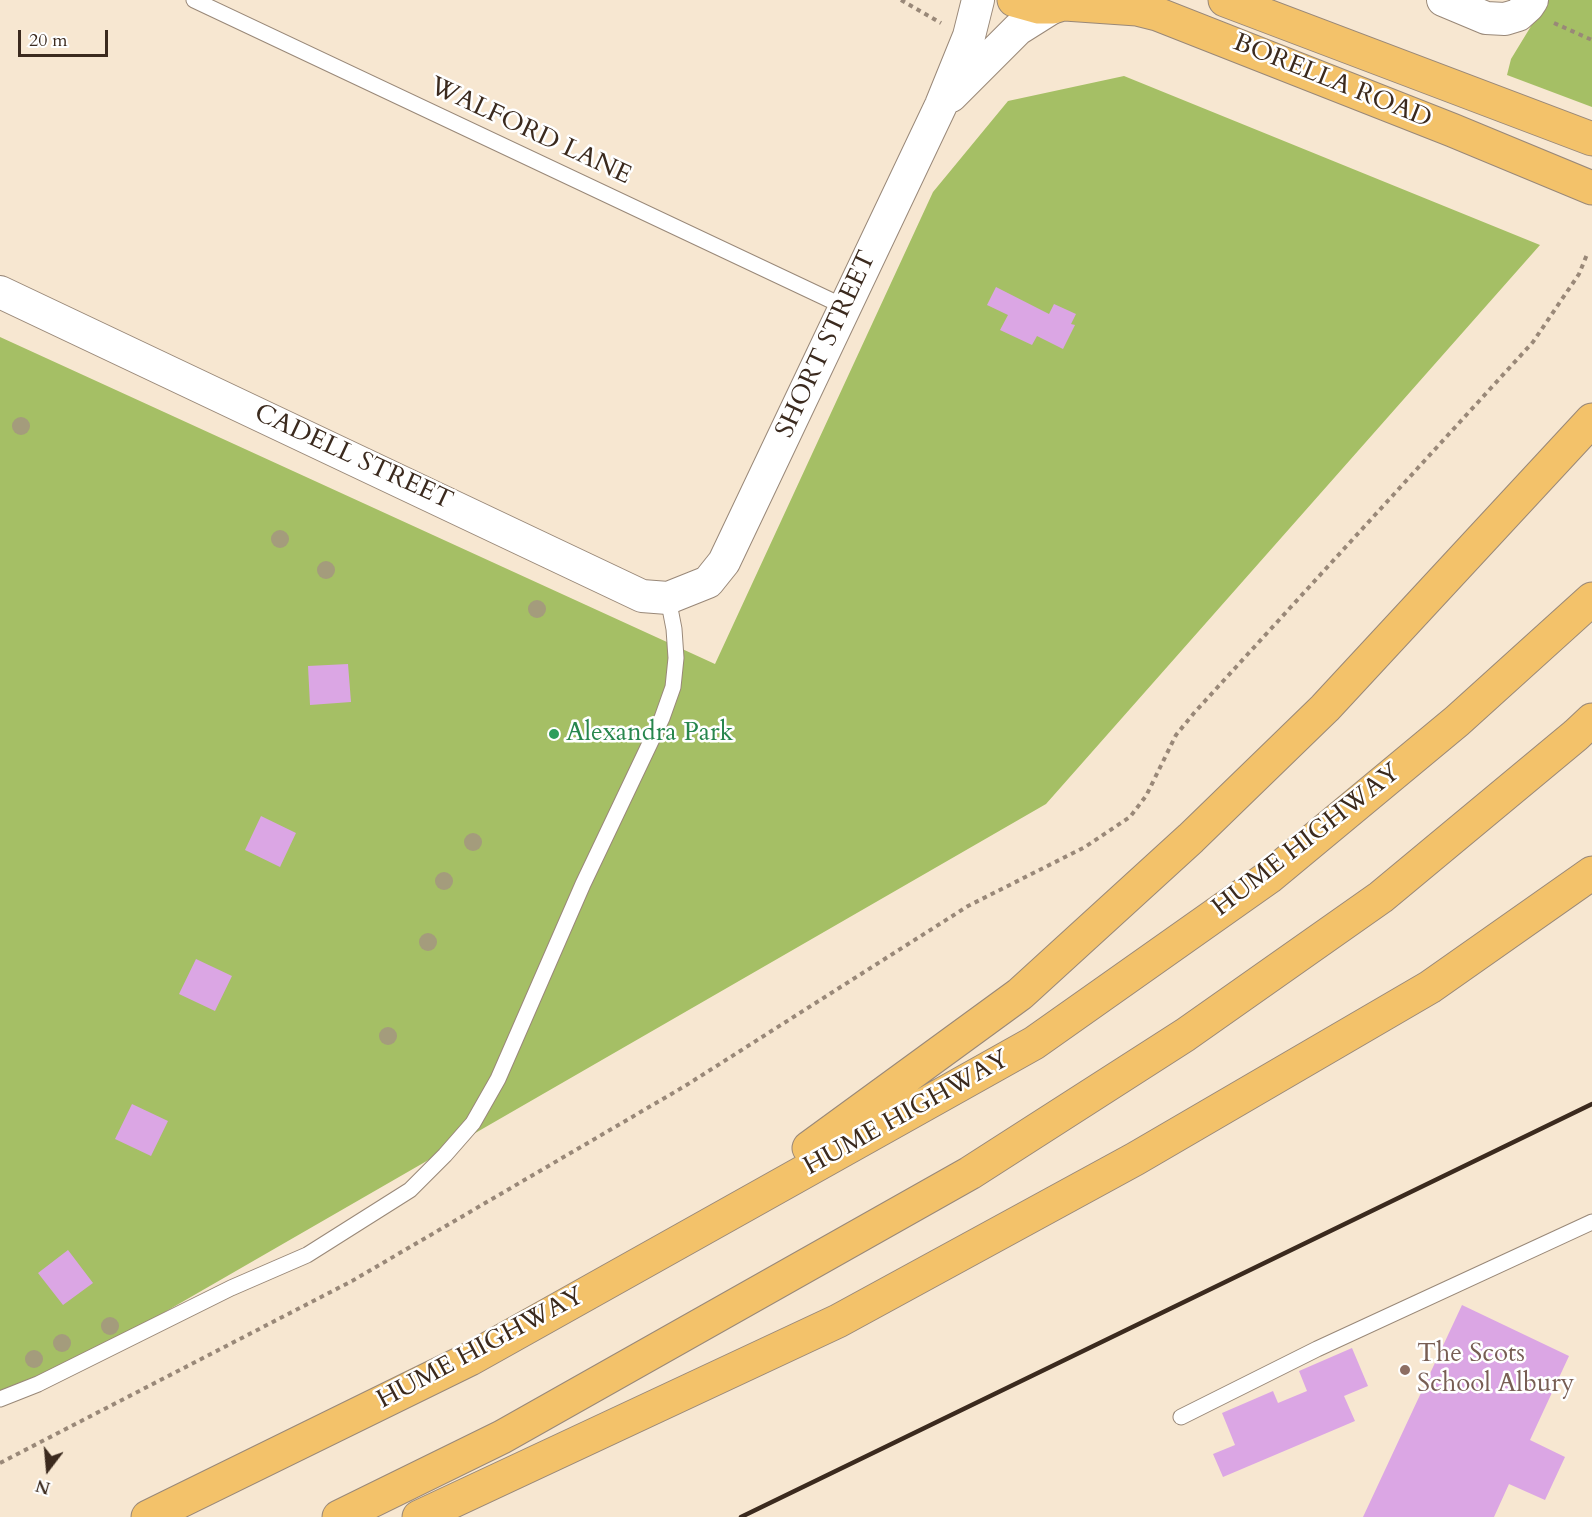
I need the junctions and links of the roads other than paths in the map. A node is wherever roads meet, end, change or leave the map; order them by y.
1 (194, 0) edge
2 (978, 0) edge
3 (1014, 0) edge
4 (1226, 0) edge
5 (1443, 0) edge
6 (1530, 3) edge
7 (1065, 4) edge
8 (941, 105) junction
9 (1592, 139) edge
10 (1592, 188) edge
11 (0, 292) edge
12 (845, 307) junction
13 (1592, 420) edge
14 (708, 582) joint
15 (668, 598) junction
16 (1592, 599) edge
17 (1592, 720) edge
18 (1592, 873) edge
19 (1592, 1222) edge
20 (681, 1240) junction
21 (0, 1399) edge
22 (1181, 1418) dead end
23 (148, 1517) edge
24 (339, 1517) edge
25 (420, 1517) edge

1 - 12 lane, WALFORD LANE
2 - 8 street, SHORT STREET
3 - 7 main road, BORELLA ROAD
4 - 9 main road, BORELLA ROAD
5 - 6 street
7 - 8 street, SHORT STREET
7 - 10 main road, BORELLA ROAD
8 - 12 street, SHORT STREET
11 - 15 street, CADELL STREET
12 - 14 street, SHORT STREET
13 - 20 main road
14 - 15 street, CADELL STREET
15 - 21 lane
16 - 20 main road, HUME HIGHWAY
17 - 24 main road
18 - 25 main road
19 - 22 lane
20 - 23 main road, HUME HIGHWAY

